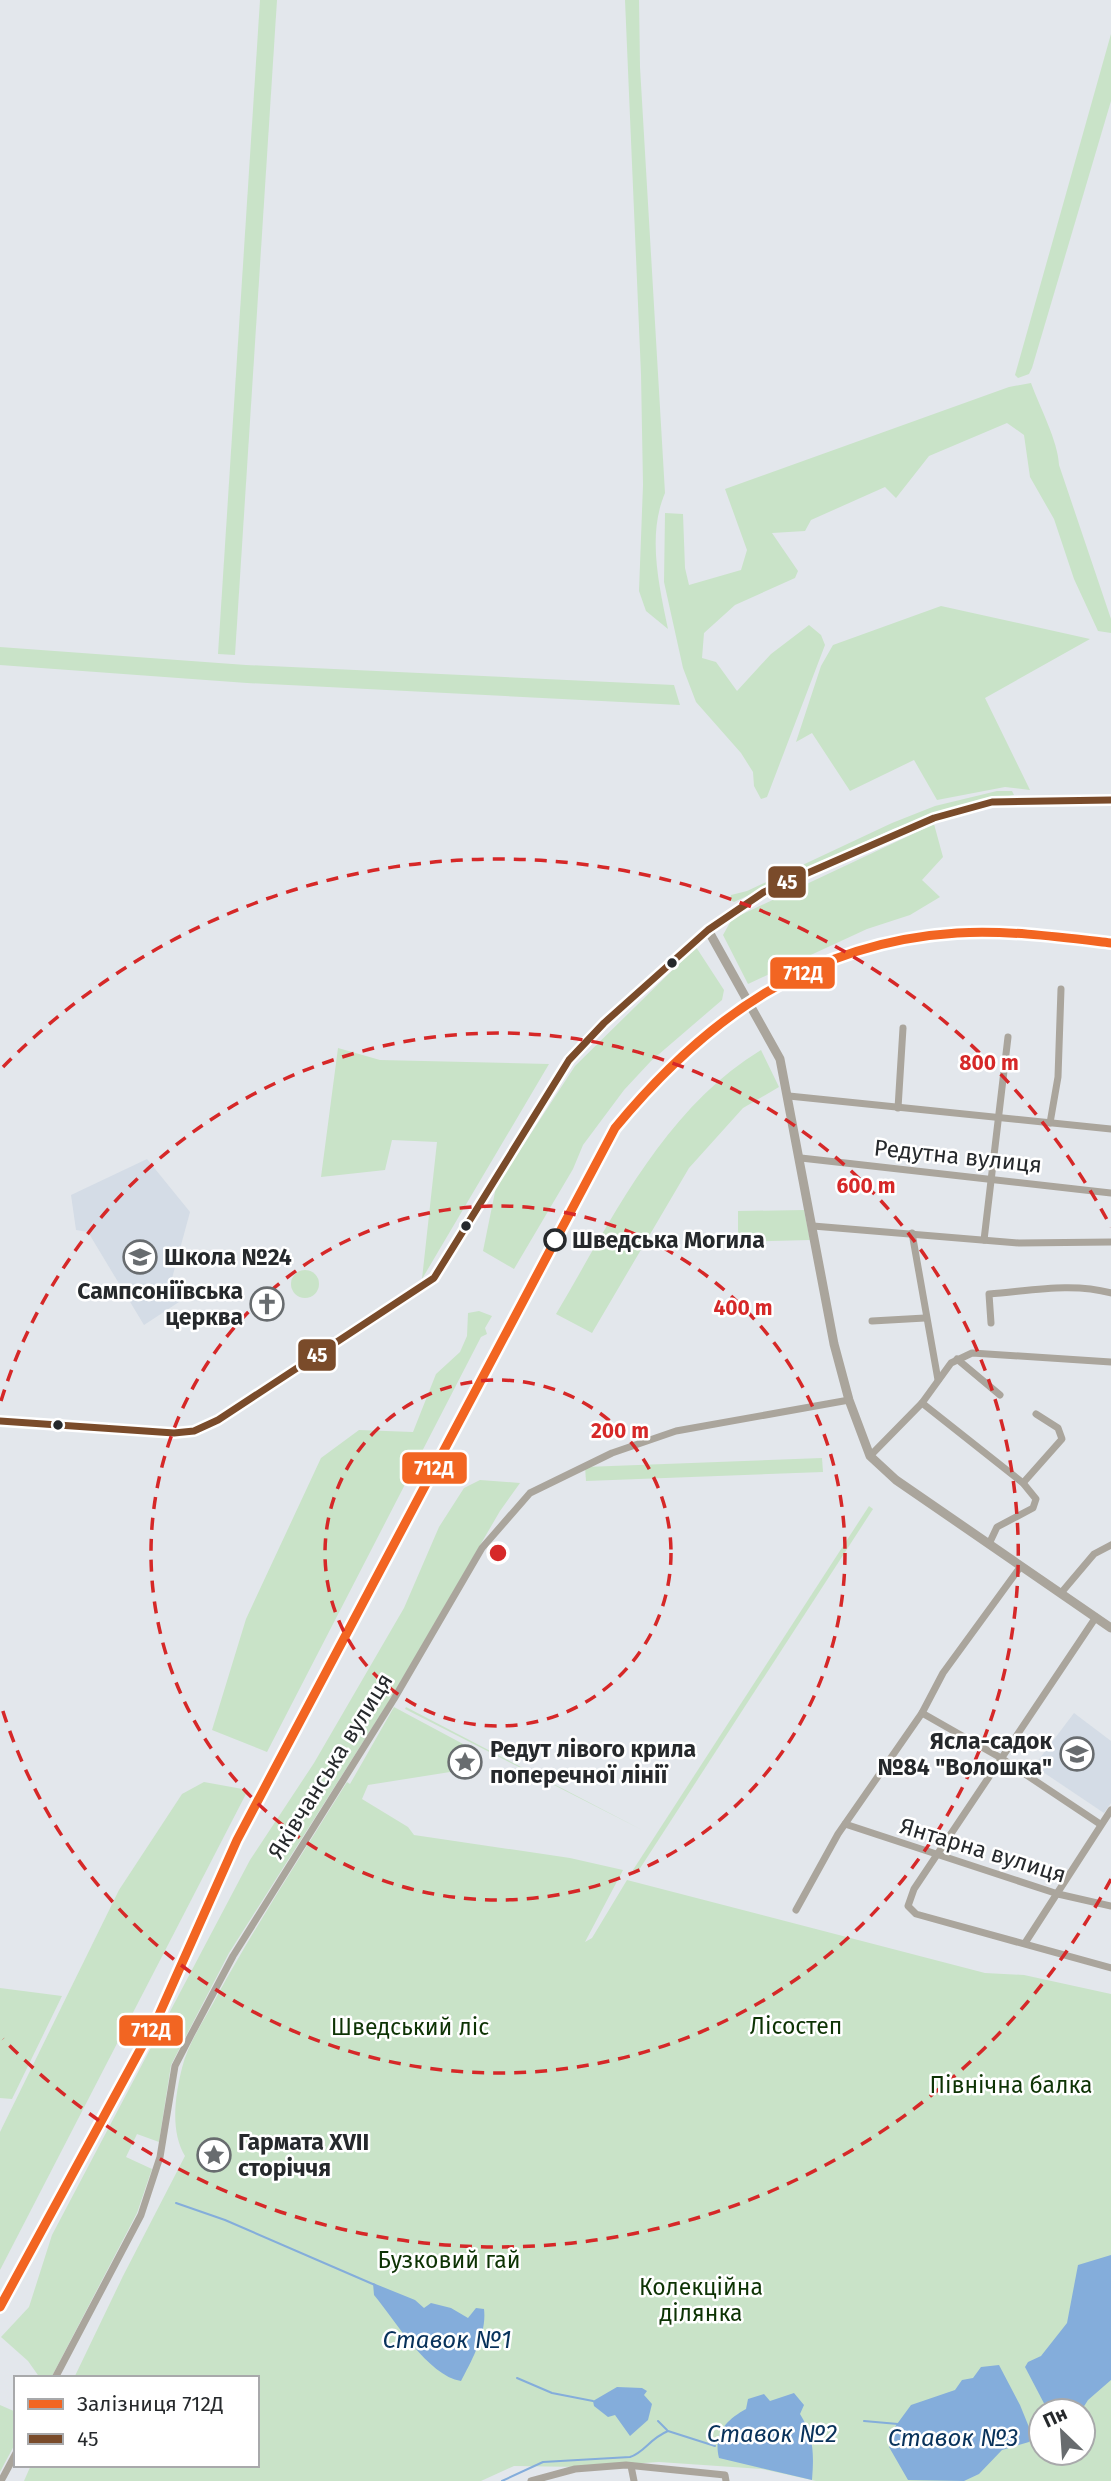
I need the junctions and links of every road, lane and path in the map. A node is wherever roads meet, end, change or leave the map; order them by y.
1 (1111, 800) edge
2 (708, 930) junction
3 (1061, 989) dead end
4 (903, 1028) dead end
5 (1008, 1037) dead end
6 (789, 1096) junction
7 (898, 1108) junction
8 (998, 1119) junction
9 (1050, 1123) junction
10 (1111, 1129) edge
11 (801, 1158) junction
12 (994, 1180) junction
13 (1111, 1193) edge
14 (813, 1226) junction
15 (912, 1233) junction
16 (984, 1240) junction
17 (1111, 1242) edge
18 (1111, 1293) edge
19 (925, 1318) junction
20 (872, 1321) dead end
21 (991, 1323) dead end
22 (957, 1359) junction
23 (1111, 1362) edge
24 (938, 1380) junction
25 (1000, 1395) dead end
26 (849, 1400) junction
27 (922, 1403) junction
28 (1036, 1414) dead end
29 (0, 1421) edge
30 (870, 1456) junction
31 (1023, 1483) junction
32 (989, 1544) junction
33 (1111, 1545) edge
34 (1021, 1566) junction
35 (1061, 1593) junction
36 (1096, 1617) junction
37 (1111, 1628) edge
38 (922, 1713) junction
39 (1002, 1758) junction
40 (1111, 1810) edge
41 (1100, 1824) junction
42 (845, 1825) junction
43 (937, 1854) junction
44 (1058, 1894) junction
45 (1111, 1906) edge
46 (796, 1910) dead end
47 (1025, 1943) junction
48 (1111, 1968) edge
49 (56, 2376) edge
50 (14, 2457) edge
51 (631, 2466) junction
52 (726, 2478) edge
53 (1, 2481) edge
54 (531, 2481) edge
55 (634, 2481) edge

1 - 2 street
2 - 6 street
2 - 29 street
3 - 9 street
4 - 7 street
5 - 8 street
6 - 7 street
6 - 11 street
7 - 8 street
8 - 9 street
8 - 12 street
9 - 10 street
11 - 12 street, Редутна вулиця
11 - 14 street
12 - 13 street, Редутна вулиця
12 - 16 street
14 - 15 street
14 - 26 street
15 - 16 street
15 - 19 street
16 - 17 street
18 - 21 street
19 - 20 street
19 - 24 street
22 - 23 street
22 - 24 street
22 - 25 street
24 - 27 street
26 - 30 street
26 - 49 street, Яківчанська вулиця
27 - 30 street
27 - 31 street
28 - 31 street
30 - 32 street
31 - 32 street
32 - 34 street
33 - 35 street
34 - 35 street
34 - 38 street
35 - 36 street
36 - 37 street
36 - 39 street
38 - 39 street
38 - 42 street
39 - 41 street
39 - 43 street
40 - 41 street
41 - 44 street
42 - 43 street, Янтарна вулиця
42 - 46 street
43 - 44 street, Янтарна вулиця
43 - 47 street
44 - 45 street, Янтарна вулиця
44 - 47 street
47 - 48 street
50 - 53 street
51 - 52 street
51 - 54 street
51 - 55 street

